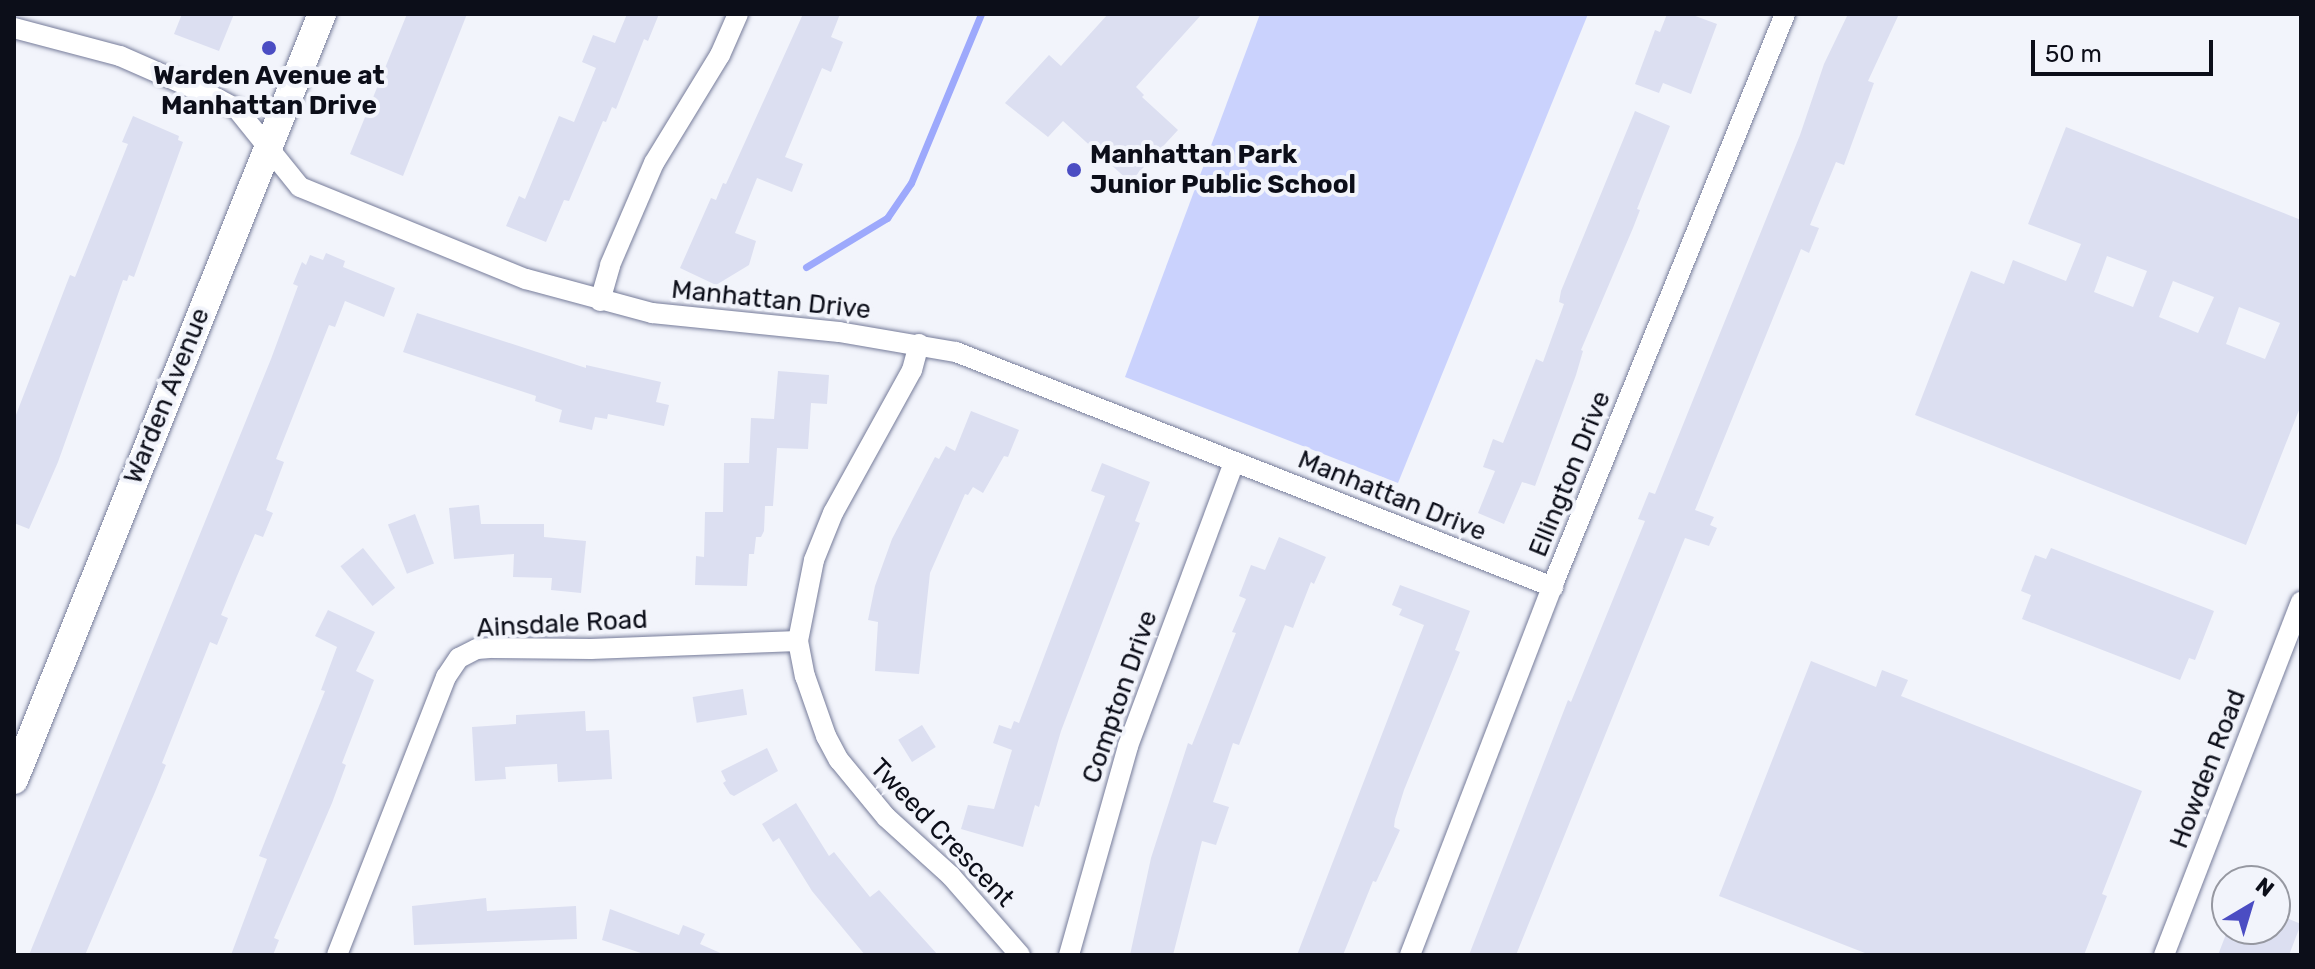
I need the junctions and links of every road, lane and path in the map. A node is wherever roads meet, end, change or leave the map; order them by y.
1 (322, 14) edge
2 (738, 14) edge
3 (1785, 14) edge
4 (14, 28) edge
5 (265, 148) junction
6 (600, 301) junction
7 (919, 344) junction
8 (1234, 462) junction
9 (1553, 587) junction
10 (2301, 602) edge
11 (798, 641) junction
12 (14, 780) edge
13 (337, 955) edge
14 (1020, 955) edge
15 (1069, 955) edge
16 (1410, 955) edge
17 (2164, 955) edge

1 - 5 main road, Warden Avenue
2 - 6 street
3 - 9 street, Ellington Drive
4 - 5 street, Manhattan Drive
5 - 6 street, Manhattan Drive
5 - 12 main road, Warden Avenue
6 - 7 street, Manhattan Drive
7 - 8 street, Manhattan Drive
7 - 11 street, Tweed Crescent
8 - 9 street, Manhattan Drive
8 - 15 street, Compton Drive
9 - 16 street, Ellington Drive
10 - 17 street, Howden Road
11 - 13 street, Ainsdale Road
11 - 14 street, Tweed Crescent

